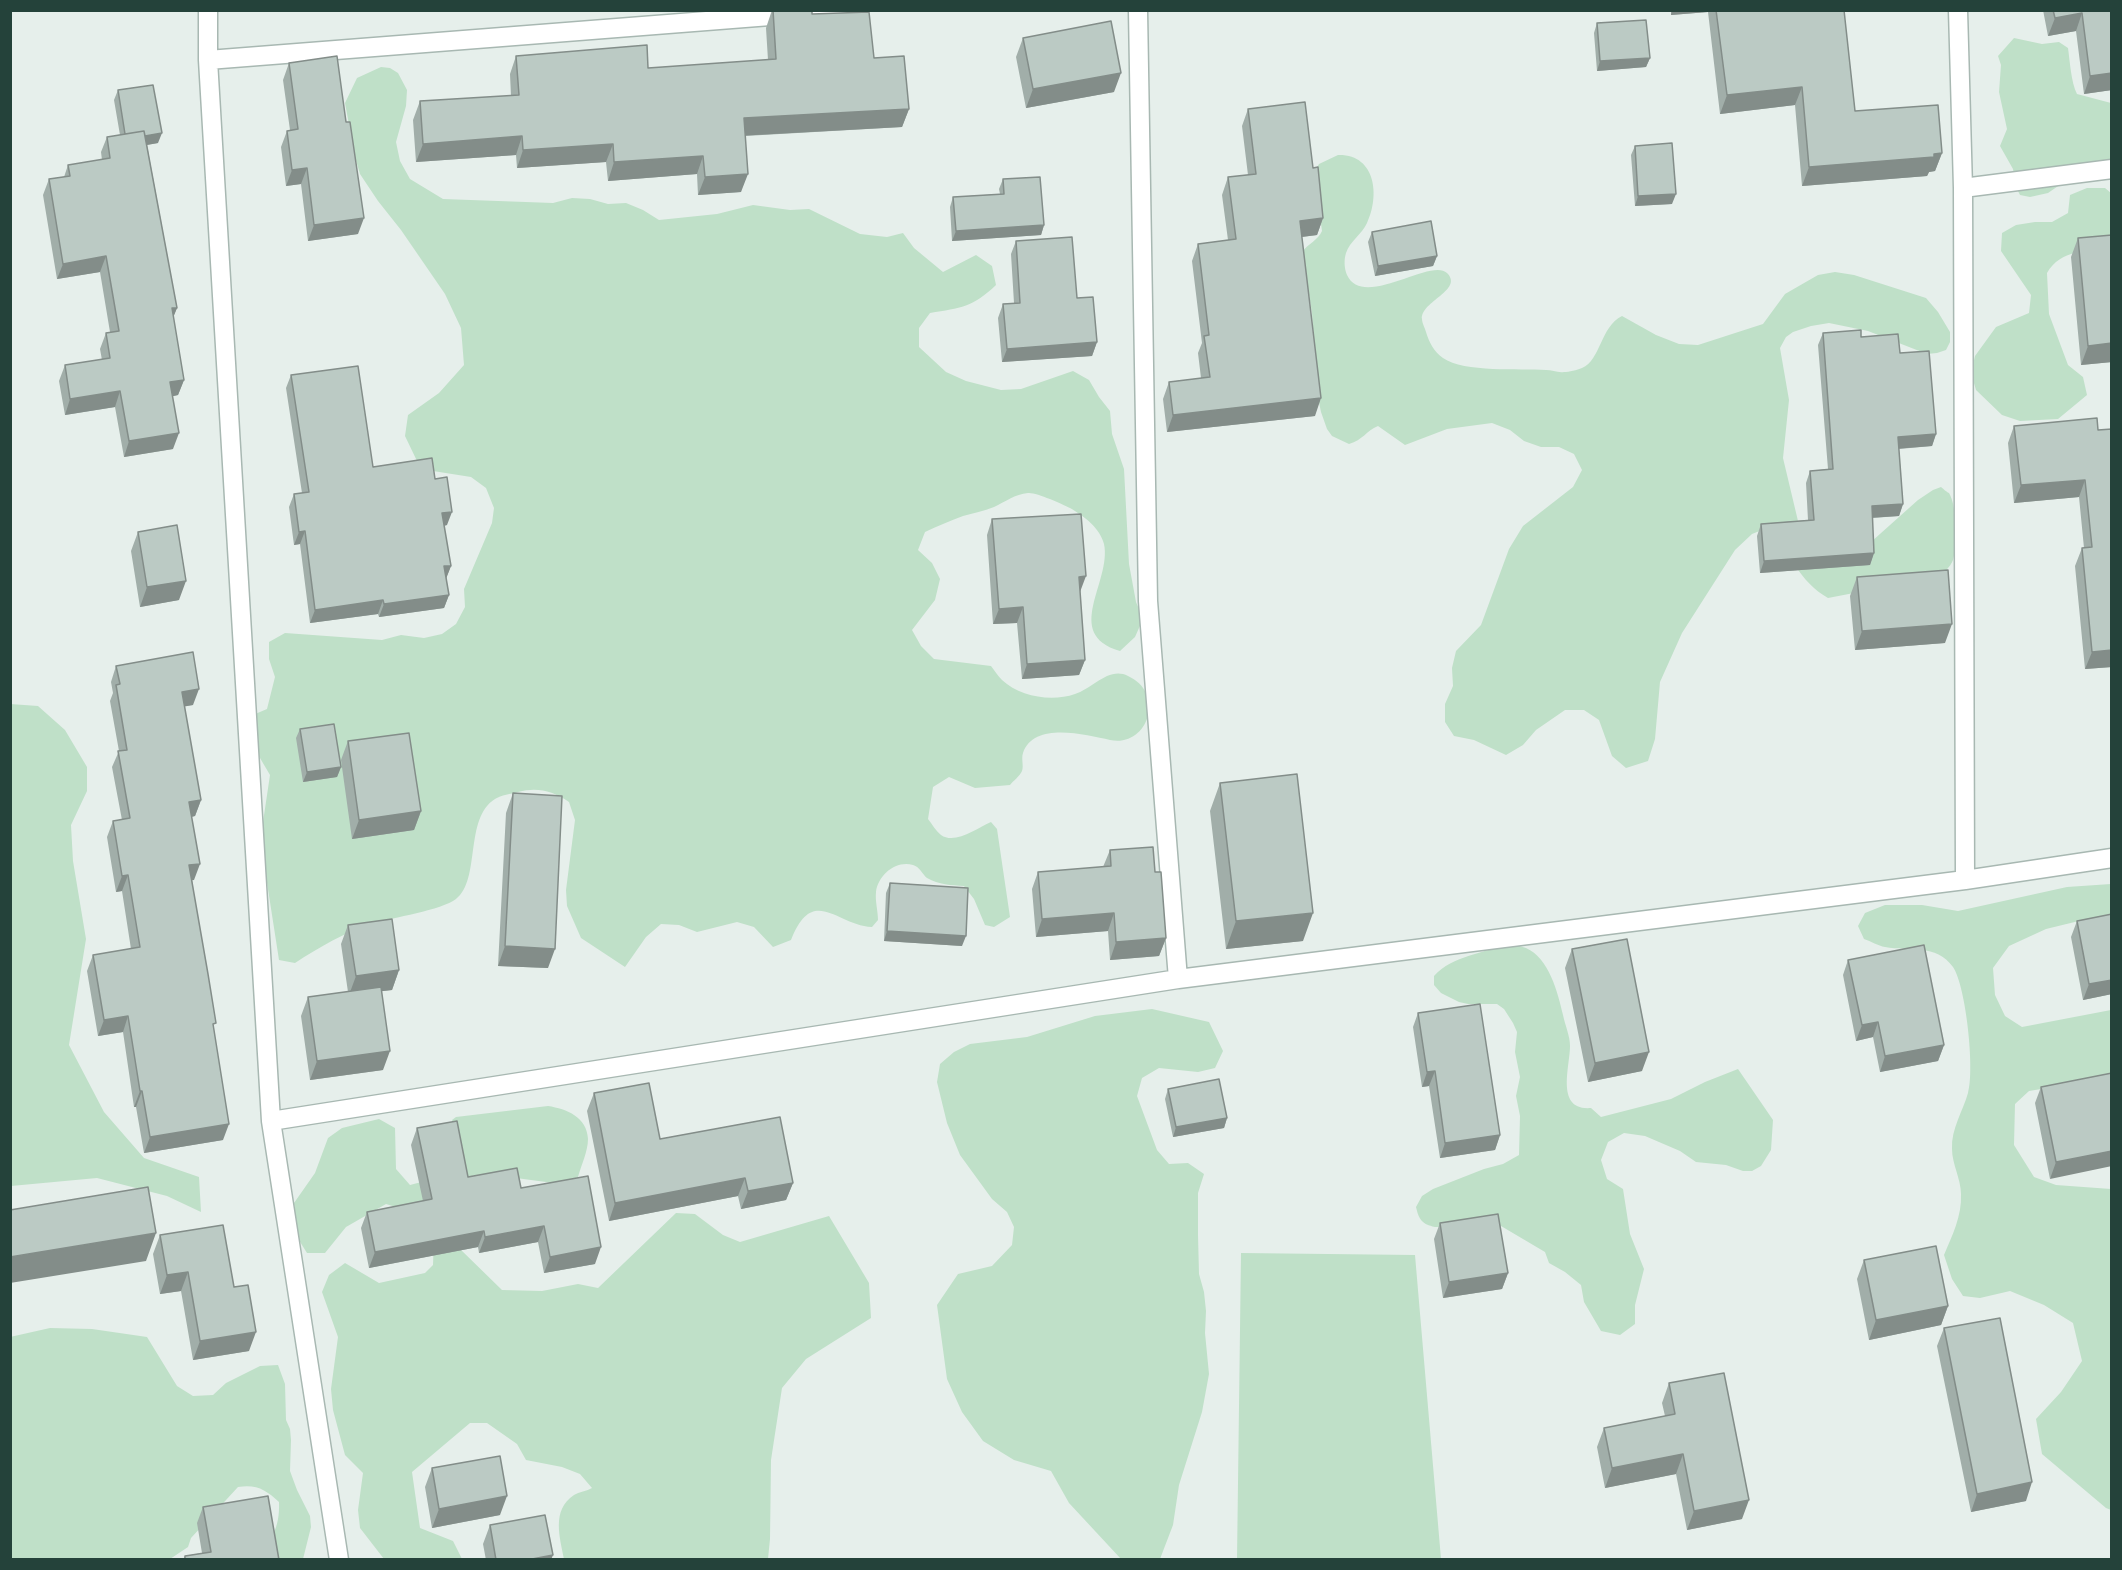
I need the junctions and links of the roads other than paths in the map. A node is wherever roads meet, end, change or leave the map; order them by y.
1 (208, 10) edge
2 (847, 10) edge
3 (1138, 10) edge
4 (1958, 10) edge
5 (208, 60) junction
6 (2112, 169) edge
7 (1963, 188) junction
8 (2112, 858) edge
9 (1965, 880) junction
10 (1178, 980) junction
11 (271, 1120) junction
12 (339, 1560) edge

1 - 5 street
2 - 5 street
3 - 10 street
4 - 7 street
5 - 11 street
6 - 7 street
7 - 9 street
8 - 9 street
9 - 10 street
10 - 11 street
11 - 12 street

